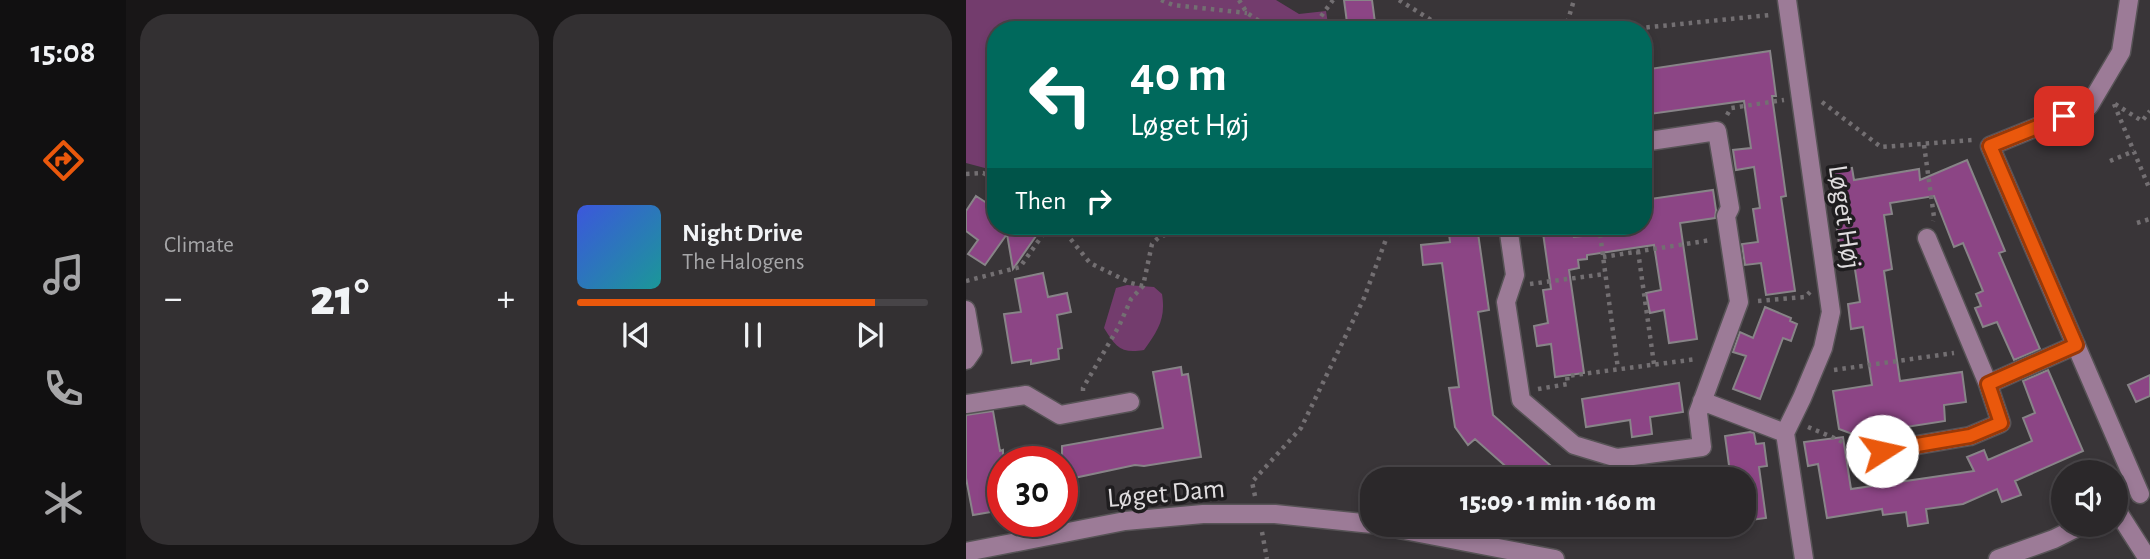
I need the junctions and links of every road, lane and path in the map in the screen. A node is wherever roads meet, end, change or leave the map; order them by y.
1 (1161, 0) edge
2 (1239, 0) edge
3 (1332, 0) edge
4 (1399, 0) edge
5 (1574, 0) edge
6 (2129, 0) edge
7 (1788, 6) edge
8 (1247, 13) junction
9 (1259, 21) edge
10 (1317, 21) edge
11 (1433, 21) edge
12 (1568, 21) edge
13 (1652, 25) edge
14 (1800, 97) junction
15 (2150, 111) edge
16 (1717, 131) junction
17 (1976, 140) dead end
18 (1652, 141) edge
19 (1924, 145) junction
20 (2134, 151) junction
21 (2110, 162) dead end
22 (966, 174) edge
23 (987, 175) edge
24 (2150, 190) edge
25 (2150, 219) edge
26 (2137, 223) dead end
27 (1043, 235) edge
28 (1067, 235) edge
29 (1164, 235) edge
30 (1388, 235) edge
31 (1509, 235) edge
32 (1600, 235) edge
33 (1729, 237) junction
34 (1927, 238) joint
35 (1638, 251) junction
36 (1603, 257) junction
37 (1605, 274) junction
38 (1826, 277) junction
39 (966, 281) edge
40 (1143, 286) junction
41 (1511, 286) junction
42 (1739, 302) junction
43 (966, 310) edge
44 (2076, 345) junction
45 (1974, 350) junction
46 (1718, 356) junction
47 (966, 360) edge
48 (1654, 364) junction
49 (1618, 369) junction
50 (1812, 373) junction
51 (1988, 384) junction
52 (1520, 391) junction
53 (1702, 401) junction
54 (1130, 402) dead end
55 (966, 404) edge
56 (1086, 410) junction
57 (1788, 427) junction
58 (1882, 451) joint
59 (2145, 491) edge
60 (2128, 502) edge
61 (1258, 514) junction
62 (1360, 523) edge
63 (2128, 528) edge
64 (1440, 537) edge
65 (2056, 537) edge
66 (966, 552) edge
67 (1267, 559) edge
68 (1555, 559) edge
69 (1804, 559) edge
70 (1998, 559) edge
71 (2148, 559) edge

1 - 8 path
2 - 8 path
3 - 10 path
4 - 11 path
5 - 12 path
6 - 44 street
7 - 13 path
7 - 14 street, Løget Høj
8 - 9 path
14 - 16 path
14 - 19 path
14 - 38 street, Løget Høj
15 - 20 path
16 - 18 street
16 - 33 street
17 - 19 path
19 - 34 path
20 - 21 path
20 - 24 path
22 - 23 path
25 - 26 path
27 - 39 path
28 - 40 path
29 - 40 path
30 - 61 path
31 - 41 street
32 - 36 path
33 - 35 path
33 - 42 street
34 - 45 street
35 - 36 path
35 - 48 path
36 - 37 path
37 - 41 path
37 - 49 path
38 - 42 path
38 - 50 street, Løget Høj
40 - 56 path
41 - 52 street
42 - 46 street
43 - 47 street
44 - 51 street
44 - 59 street
45 - 50 path
45 - 51 street
46 - 48 path
46 - 53 street
48 - 49 path
49 - 52 path
50 - 57 street, Løget Høj
51 - 58 street
52 - 53 street
53 - 57 street
54 - 56 street
55 - 56 street
57 - 58 path
57 - 69 street
59 - 60 street
61 - 62 street, Løget Dam
61 - 66 street, Løget Dam
61 - 67 path
63 - 71 street
64 - 68 street
65 - 70 street

